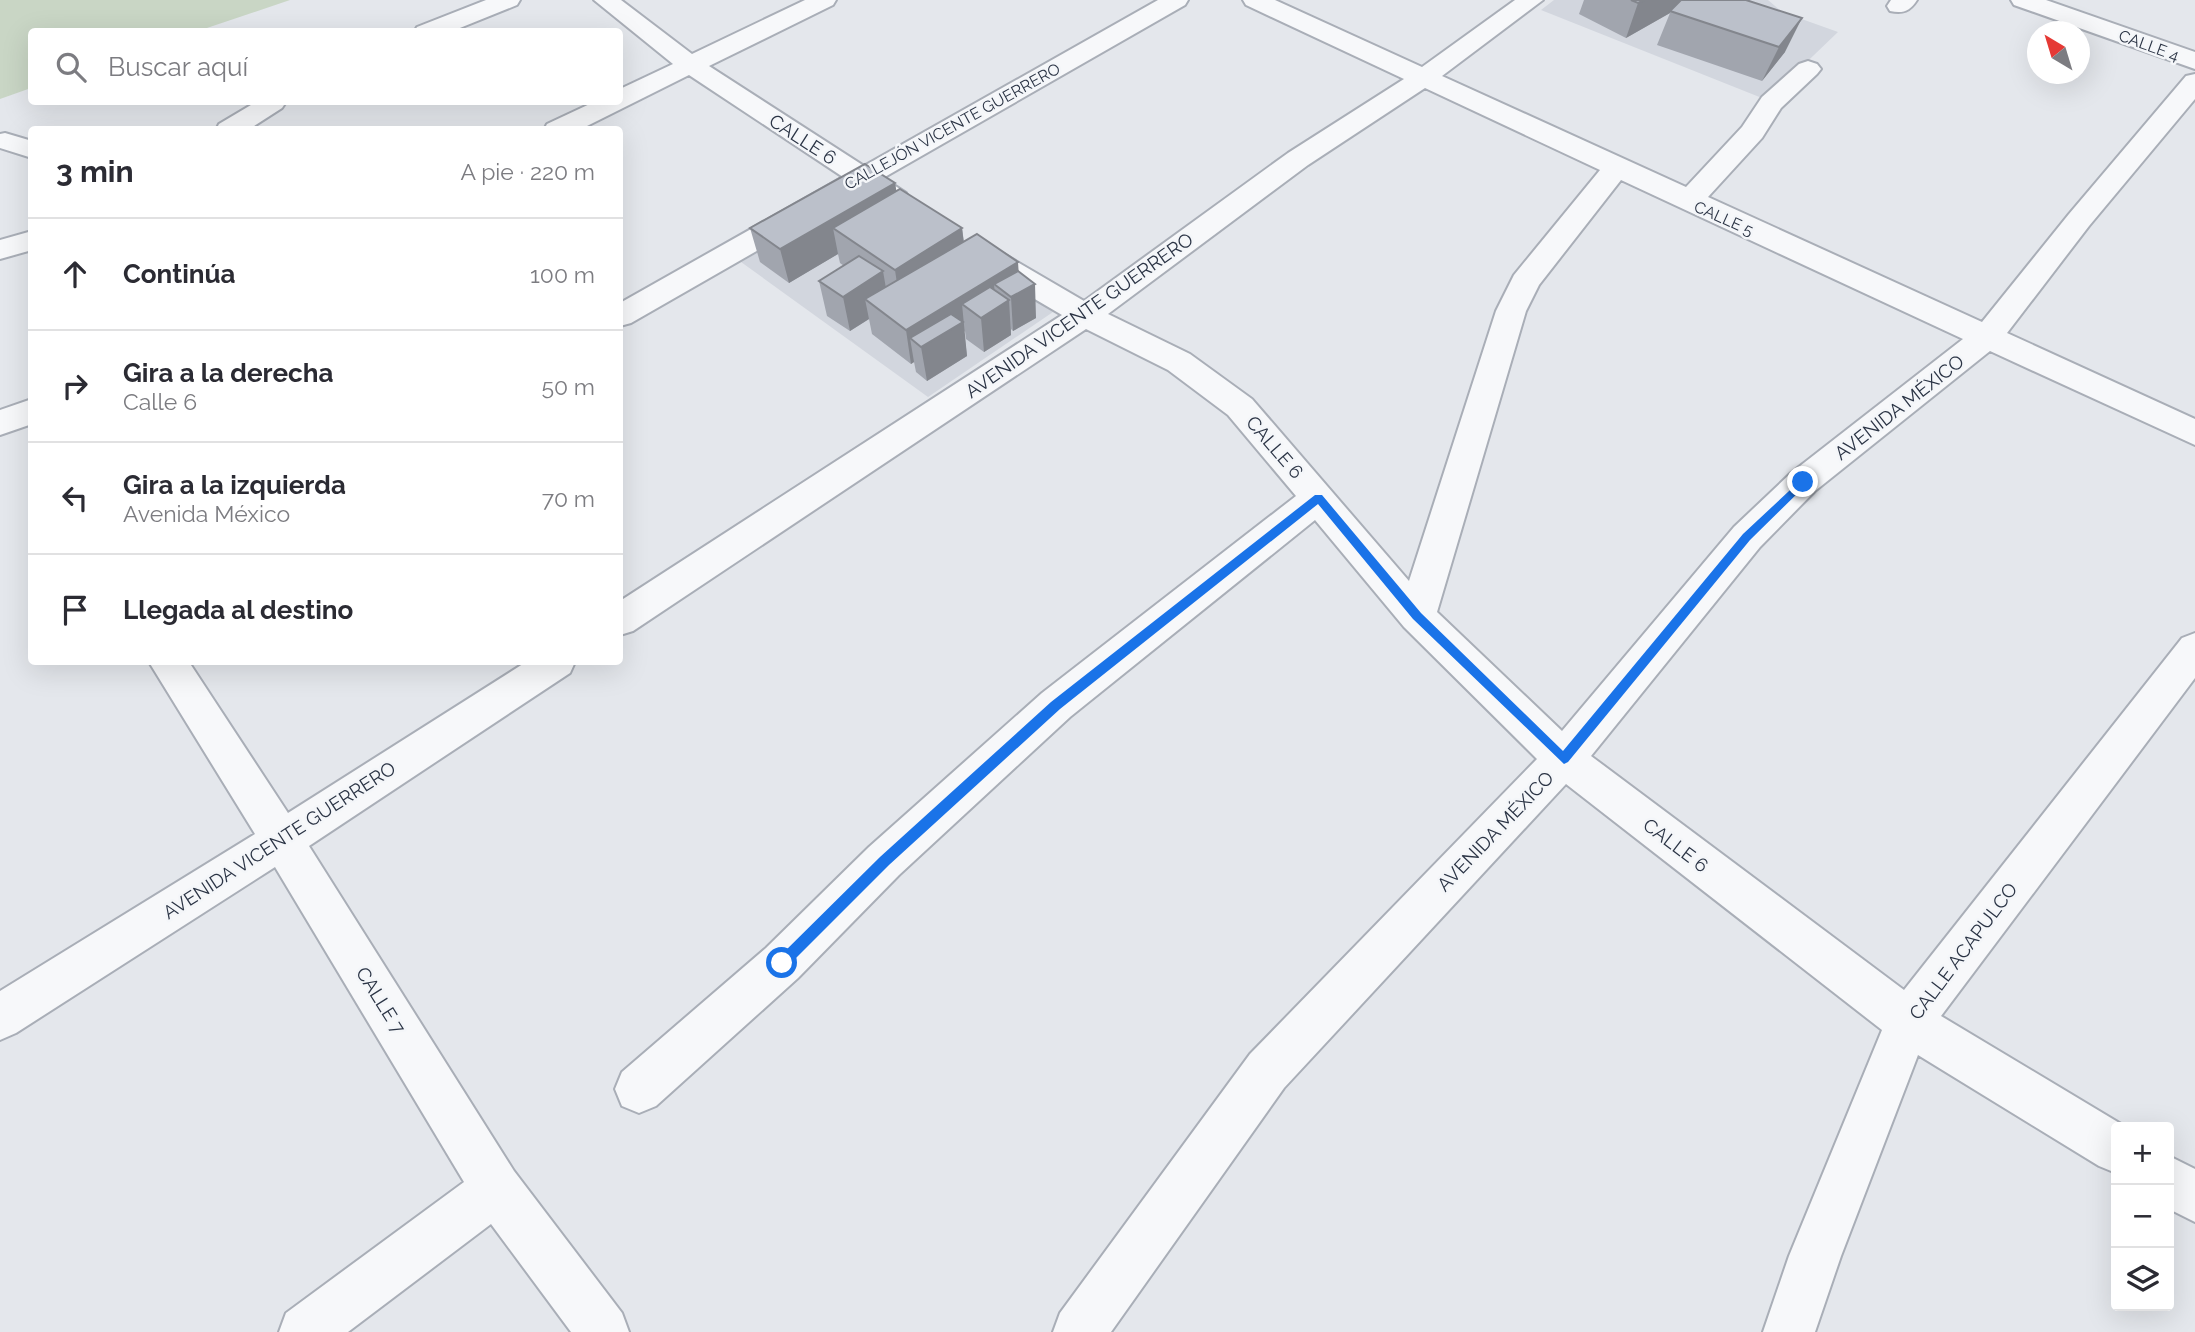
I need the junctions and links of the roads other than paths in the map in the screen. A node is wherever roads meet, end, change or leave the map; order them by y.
1 (508, 0) edge
2 (606, 0) edge
3 (824, 0) edge
4 (1176, 0) edge
5 (1255, 0) edge
6 (1531, 0) edge
7 (2023, 0) edge
8 (436, 28) edge
9 (2195, 61) edge
10 (689, 64) junction
11 (1808, 69) dead end
12 (1423, 78) junction
13 (2195, 82) edge
14 (623, 97) edge
15 (268, 105) edge
16 (608, 105) edge
17 (235, 126) edge
18 (565, 126) edge
19 (5, 141) dead end
20 (28, 149) edge
21 (1618, 167) junction
22 (862, 177) junction
23 (1689, 201) junction
24 (929, 220) edge
25 (28, 241) edge
26 (963, 242) edge
27 (0, 250) edge
28 (623, 314) edge
29 (1085, 316) junction
30 (1987, 337) junction
31 (28, 412) edge
32 (0, 423) edge
33 (2195, 433) edge
34 (1319, 497) junction
35 (1417, 616) junction
36 (623, 618) edge
37 (2195, 649) edge
38 (170, 665) edge
39 (551, 665) edge
40 (1564, 759) junction
41 (282, 840) junction
42 (0, 1017) edge
43 (1908, 1022) junction
44 (639, 1089) dead end
45 (2111, 1146) edge
46 (2174, 1184) edge
47 (496, 1189) junction
48 (2195, 1197) edge
49 (305, 1332) edge
50 (603, 1332) edge
51 (1080, 1332) edge
52 (1789, 1332) edge

1 - 8 street
2 - 10 street, CALLE 6
3 - 10 street
4 - 22 street, CALLEJÓN VICENTE GUERRERO
5 - 12 street, CALLE 5
6 - 12 street, AVENIDA VICENTE GUERRERO
7 - 9 street, CALLE 4
10 - 14 street
10 - 22 street, CALLE 6
11 - 23 street
12 - 21 street, CALLE 5
12 - 29 street, AVENIDA VICENTE GUERRERO
13 - 30 street, AVENIDA MÉXICO
15 - 17 street
16 - 18 street
19 - 20 street
21 - 23 street, CALLE 5
21 - 35 street
22 - 24 street, CALLE 6
22 - 28 street, CALLEJÓN VICENTE GUERRERO
23 - 30 street, CALLE 5
25 - 27 street
26 - 29 street, CALLE 6
29 - 34 street, CALLE 6
29 - 36 street, AVENIDA VICENTE GUERRERO
30 - 33 street, CALLE 5
30 - 40 street, AVENIDA MÉXICO
31 - 32 street
34 - 35 street, CALLE 6
34 - 44 street
35 - 40 street, CALLE 6
37 - 43 street, CALLE ACAPULCO
38 - 41 street, CALLE 7
39 - 41 street, AVENIDA VICENTE GUERRERO
40 - 43 street, CALLE 6
40 - 51 street, AVENIDA MÉXICO
41 - 42 street, AVENIDA VICENTE GUERRERO
41 - 47 street, CALLE 7
43 - 45 street, CALLE 6
43 - 52 street, CALLE ACAPULCO
46 - 48 street
47 - 49 street
47 - 50 street, CALLE 7

